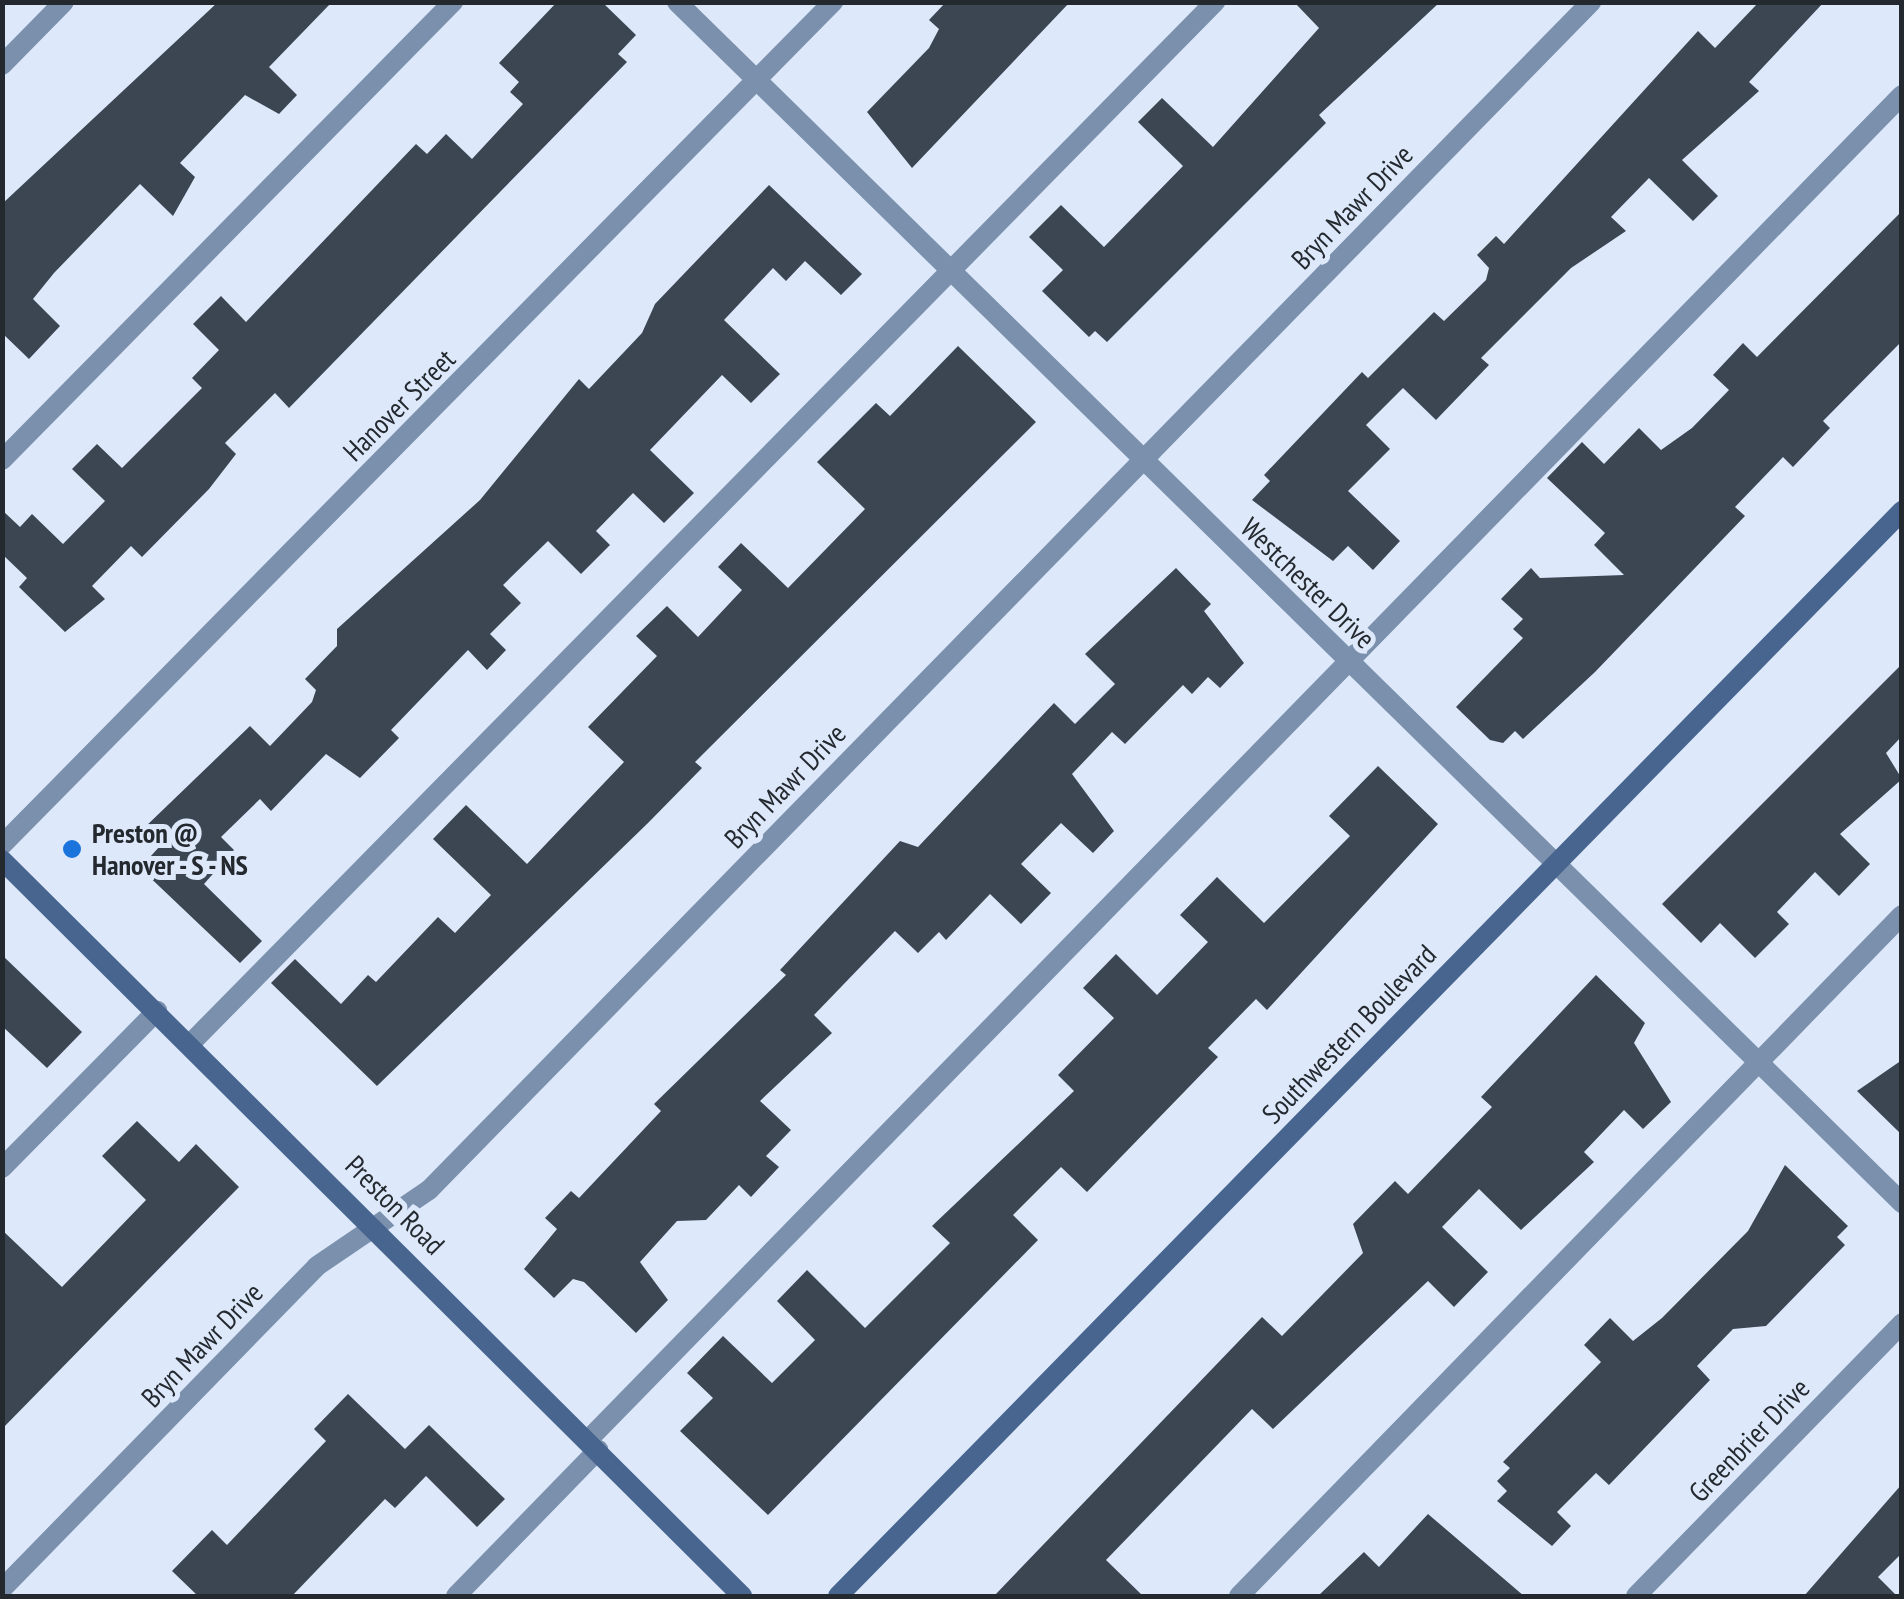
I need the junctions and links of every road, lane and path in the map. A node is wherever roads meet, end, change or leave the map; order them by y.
1 (64, 2) edge
2 (453, 2) edge
3 (677, 2) edge
4 (834, 2) edge
5 (1216, 2) edge
6 (1591, 2) edge
7 (2, 64) edge
8 (757, 81) junction
9 (1902, 95) edge
10 (951, 271) junction
11 (2, 460) edge
12 (1143, 460) junction
13 (1902, 512) edge
14 (1349, 662) junction
15 (2, 845) edge
16 (2, 860) edge
17 (1555, 864) junction
18 (1902, 916) edge
19 (157, 1011) junction
20 (190, 1044) junction
21 (1758, 1062) junction
22 (2, 1168) edge
23 (1902, 1203) edge
24 (378, 1225) junction
25 (1902, 1323) edge
26 (593, 1445) junction
27 (2, 1589) edge
28 (456, 1596) edge
29 (742, 1596) edge
30 (838, 1596) edge
31 (1239, 1596) edge
32 (1636, 1596) edge

1 - 7 street
2 - 11 street
3 - 8 street, Westchester Drive
4 - 8 street, Hanover Street
5 - 10 street
6 - 12 street, Bryn Mawr Drive
8 - 10 street, Westchester Drive
8 - 15 street, Hanover Street
9 - 14 street
10 - 12 street, Westchester Drive
10 - 20 street
12 - 14 street, Westchester Drive
12 - 24 street, Bryn Mawr Drive
13 - 17 street, Southwestern Boulevard
14 - 17 street, Westchester Drive
14 - 26 street
16 - 19 street, Preston Road
17 - 21 street, Westchester Drive
17 - 30 street, Southwestern Boulevard
18 - 21 street
19 - 20 street, Preston Road
19 - 22 street
20 - 24 street, Preston Road
21 - 23 street, Westchester Drive
21 - 31 street
24 - 26 street, Preston Road
24 - 27 street, Bryn Mawr Drive
25 - 32 street, Greenbrier Drive
26 - 28 street
26 - 29 street, Preston Road

